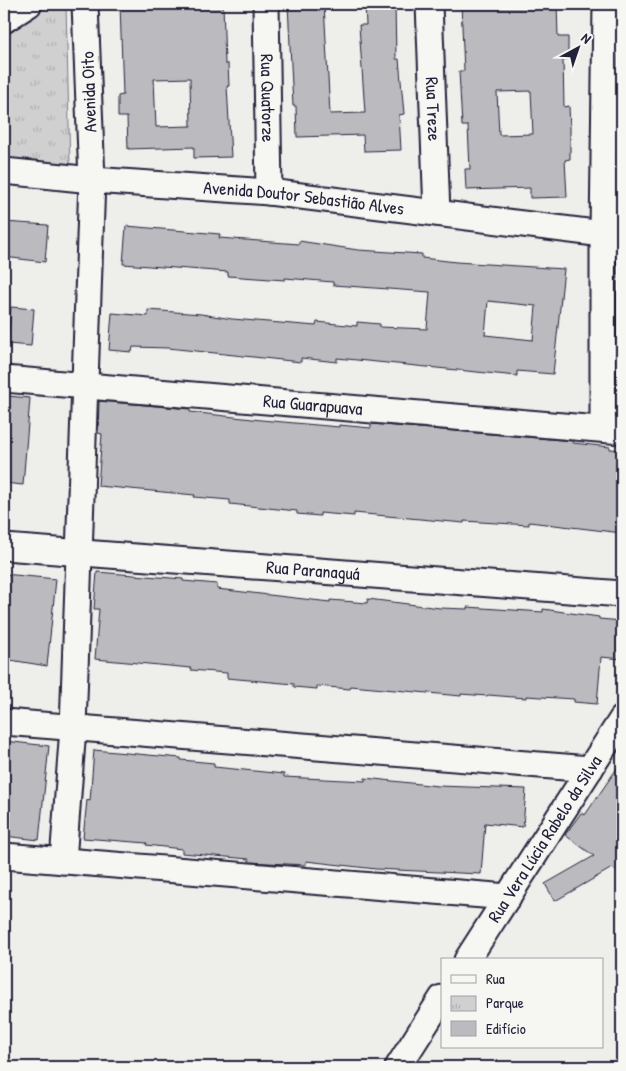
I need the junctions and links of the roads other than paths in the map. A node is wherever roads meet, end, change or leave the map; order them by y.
1 (29, 4) edge
2 (85, 4) edge
3 (266, 4) edge
4 (429, 4) edge
5 (606, 4) edge
6 (4, 20) edge
7 (4, 172) edge
8 (92, 180) junction
9 (269, 192) junction
10 (437, 213) junction
11 (603, 234) junction
12 (4, 378) edge
13 (85, 385) junction
14 (613, 430) edge
15 (4, 547) edge
16 (79, 553) junction
17 (622, 594) edge
18 (622, 719) edge
19 (4, 722) edge
20 (73, 728) junction
21 (590, 769) junction
22 (4, 856) edge
23 (64, 861) junction
24 (508, 897) junction
25 (468, 958) edge
26 (441, 1000) edge
27 (398, 1067) edge

1 - 6 street
2 - 8 street, Avenida Oito
3 - 9 street, Rua Quatorze
4 - 10 street, Rua Treze
5 - 11 street
7 - 8 street, Avenida Doutor Sebastião Alves
8 - 9 street, Avenida Doutor Sebastião Alves
8 - 13 street, Avenida Oito
9 - 10 street, Avenida Doutor Sebastião Alves
10 - 11 street, Avenida Doutor Sebastião Alves
11 - 14 street
12 - 13 street, Rua Guarapuava
13 - 14 street, Rua Guarapuava
13 - 16 street, Avenida Oito
15 - 16 street, Rua Paranaguá
16 - 17 street, Rua Paranaguá
16 - 20 street, Avenida Oito
18 - 21 street, Rua Vera Lúcia Rabelo da Silva
19 - 20 street
20 - 21 street
20 - 23 street, Avenida Oito
21 - 24 street, Rua Vera Lúcia Rabelo da Silva
22 - 23 street
23 - 24 street
24 - 25 street, Rua Vera Lúcia Rabelo da Silva
26 - 27 street

